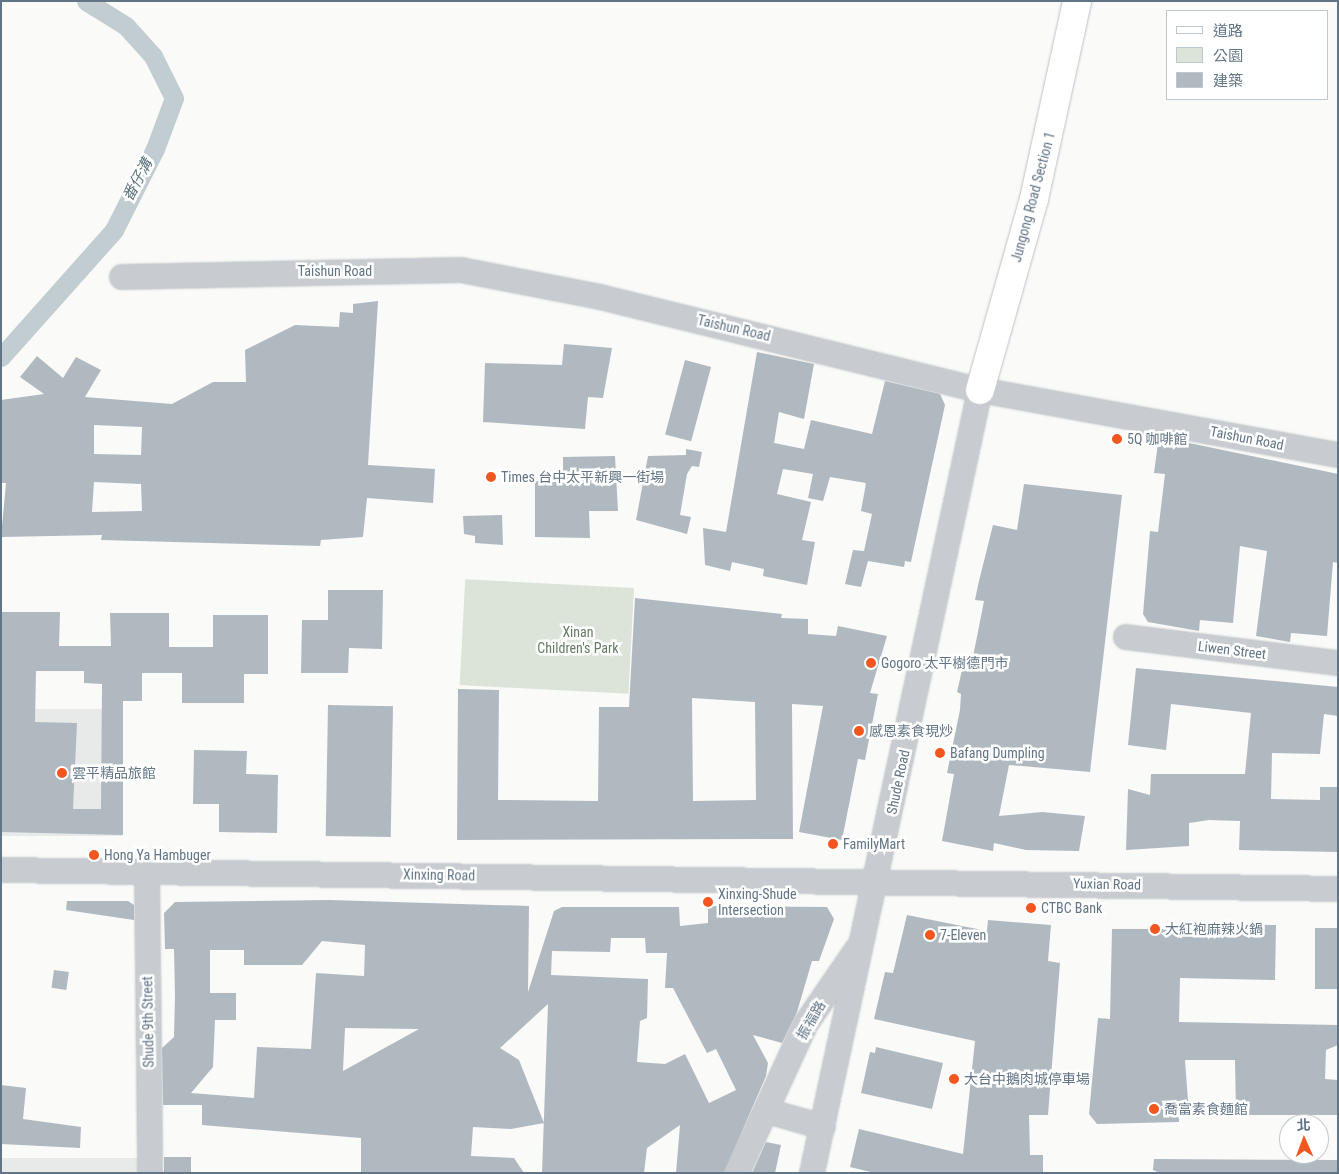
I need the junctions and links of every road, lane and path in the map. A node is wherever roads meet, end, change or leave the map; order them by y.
1 (1077, 1) edge
2 (122, 277) dead end
3 (980, 390) junction
4 (1338, 455) edge
5 (1126, 636) dead end
6 (1338, 663) edge
7 (1, 870) edge
8 (147, 871) junction
9 (877, 884) junction
10 (1338, 889) edge
11 (866, 937) junction
12 (767, 1111) junction
13 (823, 1127) junction
14 (150, 1173) edge
15 (737, 1173) edge
16 (812, 1173) edge

1 - 3 main road, Jungong Road Section 1
2 - 3 street, Taishun Road
3 - 4 street, Taishun Road
3 - 9 street, Shude Road
5 - 6 street, Liwen Street
7 - 8 street, Xinxing Road
8 - 9 street, Xinxing Road
8 - 14 street, Shude 9th Street
9 - 10 street, Yuxian Road
9 - 11 street, Shude Road
11 - 12 street, 振福路
11 - 13 street, Shude Road
12 - 13 street
12 - 15 street, 振福路
13 - 16 street, Shude Road

